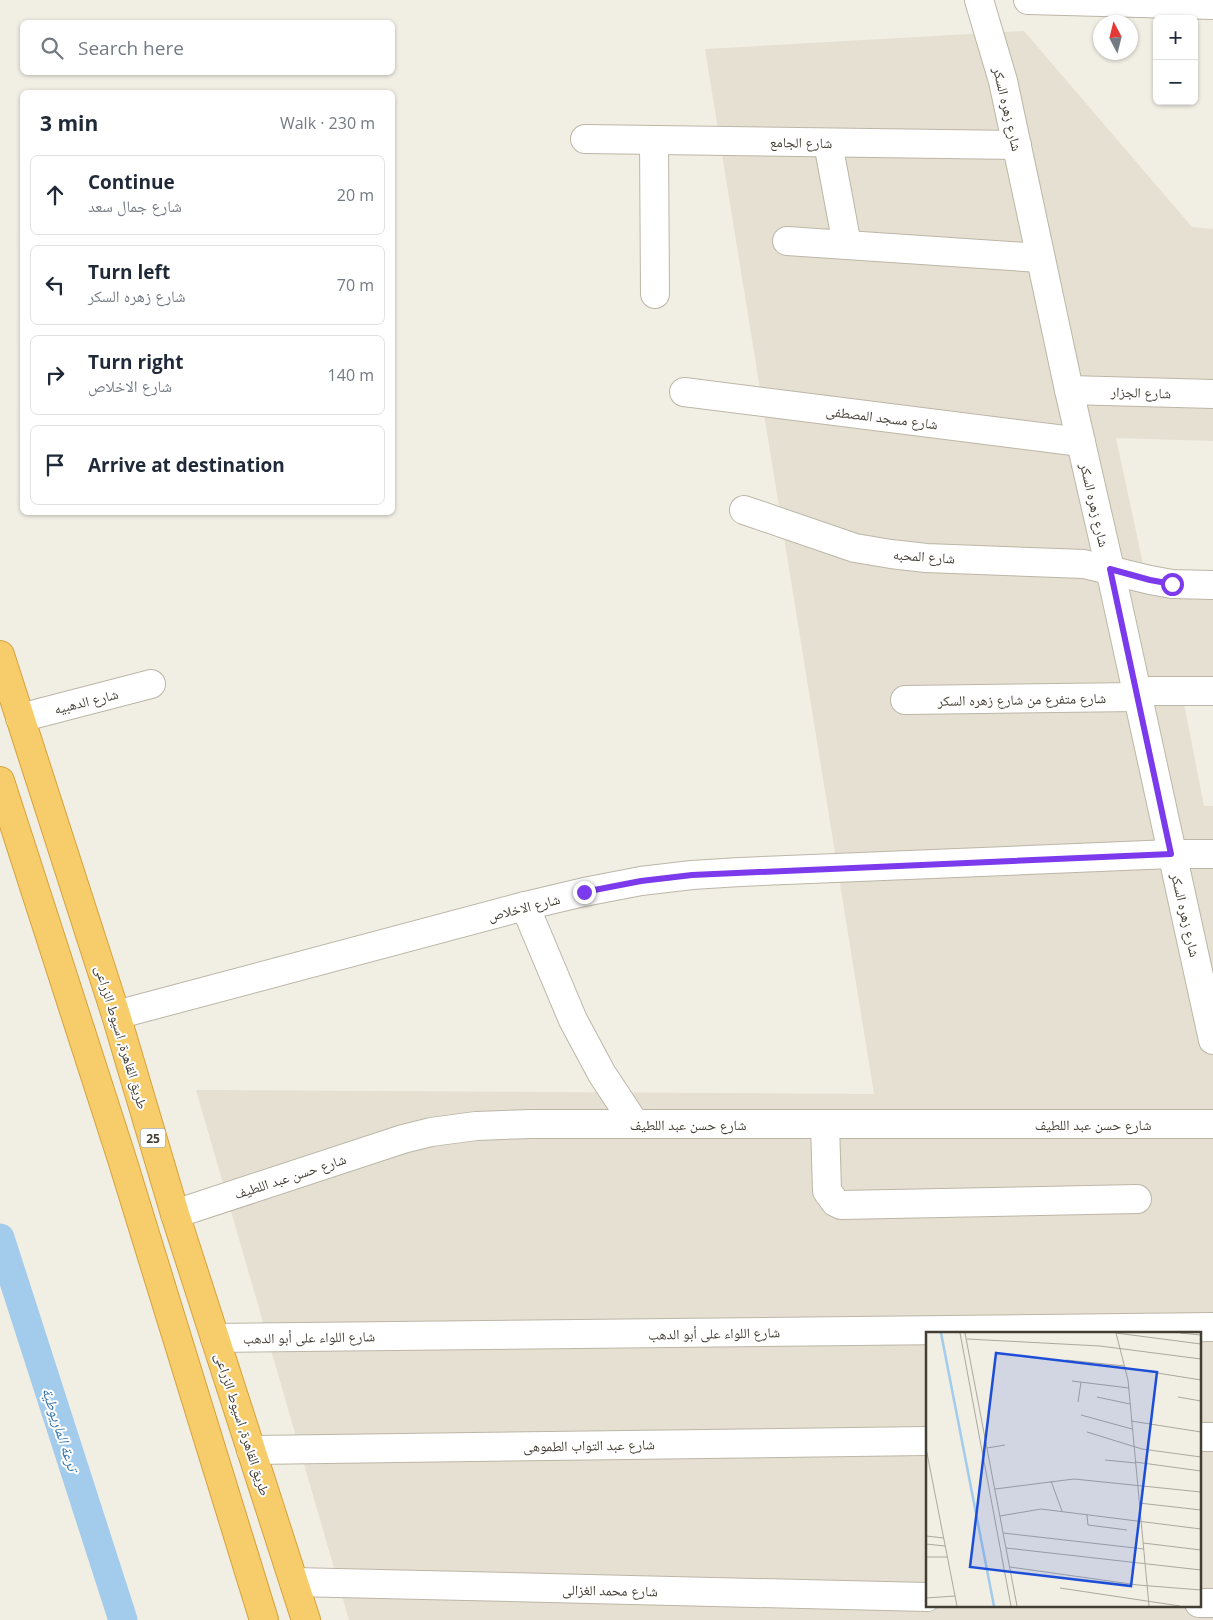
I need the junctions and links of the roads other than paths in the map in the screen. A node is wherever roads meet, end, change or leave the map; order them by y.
1 (979, 0) edge
2 (1028, 0) edge
3 (1213, 5) edge
4 (585, 139) dead end
5 (654, 140) junction
6 (828, 143) junction
7 (1017, 145) junction
8 (788, 241) dead end
9 (847, 245) junction
10 (1040, 258) junction
11 (654, 294) dead end
12 (1069, 390) junction
13 (684, 392) dead end
14 (1213, 394) edge
15 (1081, 442) junction
16 (744, 510) dead end
17 (1110, 569) junction
18 (1213, 585) edge
19 (0, 655) edge
20 (151, 684) dead end
21 (1213, 691) edge
22 (1137, 694) junction
23 (905, 700) dead end
24 (20, 718) junction
25 (0, 781) edge
26 (1171, 854) junction
27 (1213, 854) edge
28 (525, 906) junction
29 (1208, 987) edge
30 (116, 1015) junction
31 (1213, 1040) edge
32 (635, 1124) junction
33 (825, 1124) junction
34 (1213, 1124) edge
35 (1136, 1199) dead end
36 (175, 1214) junction
37 (1213, 1327) edge
38 (215, 1338) junction
39 (1200, 1437) edge
40 (1213, 1437) edge
41 (926, 1441) edge
42 (251, 1450) junction
43 (294, 1582) junction
44 (926, 1597) edge
45 (1200, 1603) edge
46 (1213, 1603) edge
47 (264, 1620) edge
48 (306, 1620) edge

1 - 7 street, شارع زهره السكر
2 - 3 street
4 - 5 street, شارع الجامع
5 - 6 street, شارع الجامع
5 - 11 street
6 - 7 street, شارع الجامع
6 - 9 street
7 - 10 street, شارع زهره السكر
8 - 9 street
9 - 10 street
10 - 12 street, شارع زهره السكر
12 - 14 street, شارع الجزار
12 - 15 street, شارع زهره السكر
13 - 15 street, شارع مسجد المصطفى
15 - 17 street, شارع زهره السكر
16 - 17 street, شارع المحبه
17 - 18 street, شارع المحبه
17 - 22 street, شارع زهره السكر
19 - 24 highway, طريق القاهرة, اسيوط الزراعى / 25
20 - 24 street, شارع الدهبيه
21 - 22 street, شارع متفرع من شارع زهره السكر
22 - 23 street, شارع متفرع من شارع زهره السكر
22 - 26 street, شارع زهره السكر
24 - 30 highway, طريق القاهرة, اسيوط الزراعى / 25
25 - 47 highway
26 - 27 street, شارع الاخلاص
26 - 28 street, شارع الاخلاص
26 - 29 street, شارع زهره السكر
28 - 30 street, شارع الاخلاص
28 - 32 street
29 - 31 street, شارع زهره السكر
30 - 36 highway, طريق القاهرة, اسيوط الزراعى / 25
32 - 33 street, شارع حسن عبد اللطيف
32 - 36 street, شارع حسن عبد اللطيف
33 - 34 street, شارع حسن عبد اللطيف
33 - 35 street
36 - 38 highway, طريق القاهرة, اسيوط الزراعى / 25
37 - 38 street, شارع اللواء على أبو الدهب
38 - 42 highway, طريق القاهرة, اسيوط الزراعى / 25
39 - 40 street
41 - 42 street, شارع عبد التواب الطموهى
42 - 43 highway, طريق القاهرة, اسيوط الزراعى / 25
43 - 44 street, شارع محمد الغزالى
43 - 48 highway, طريق القاهرة, اسيوط الزراعى / 25
45 - 46 street

